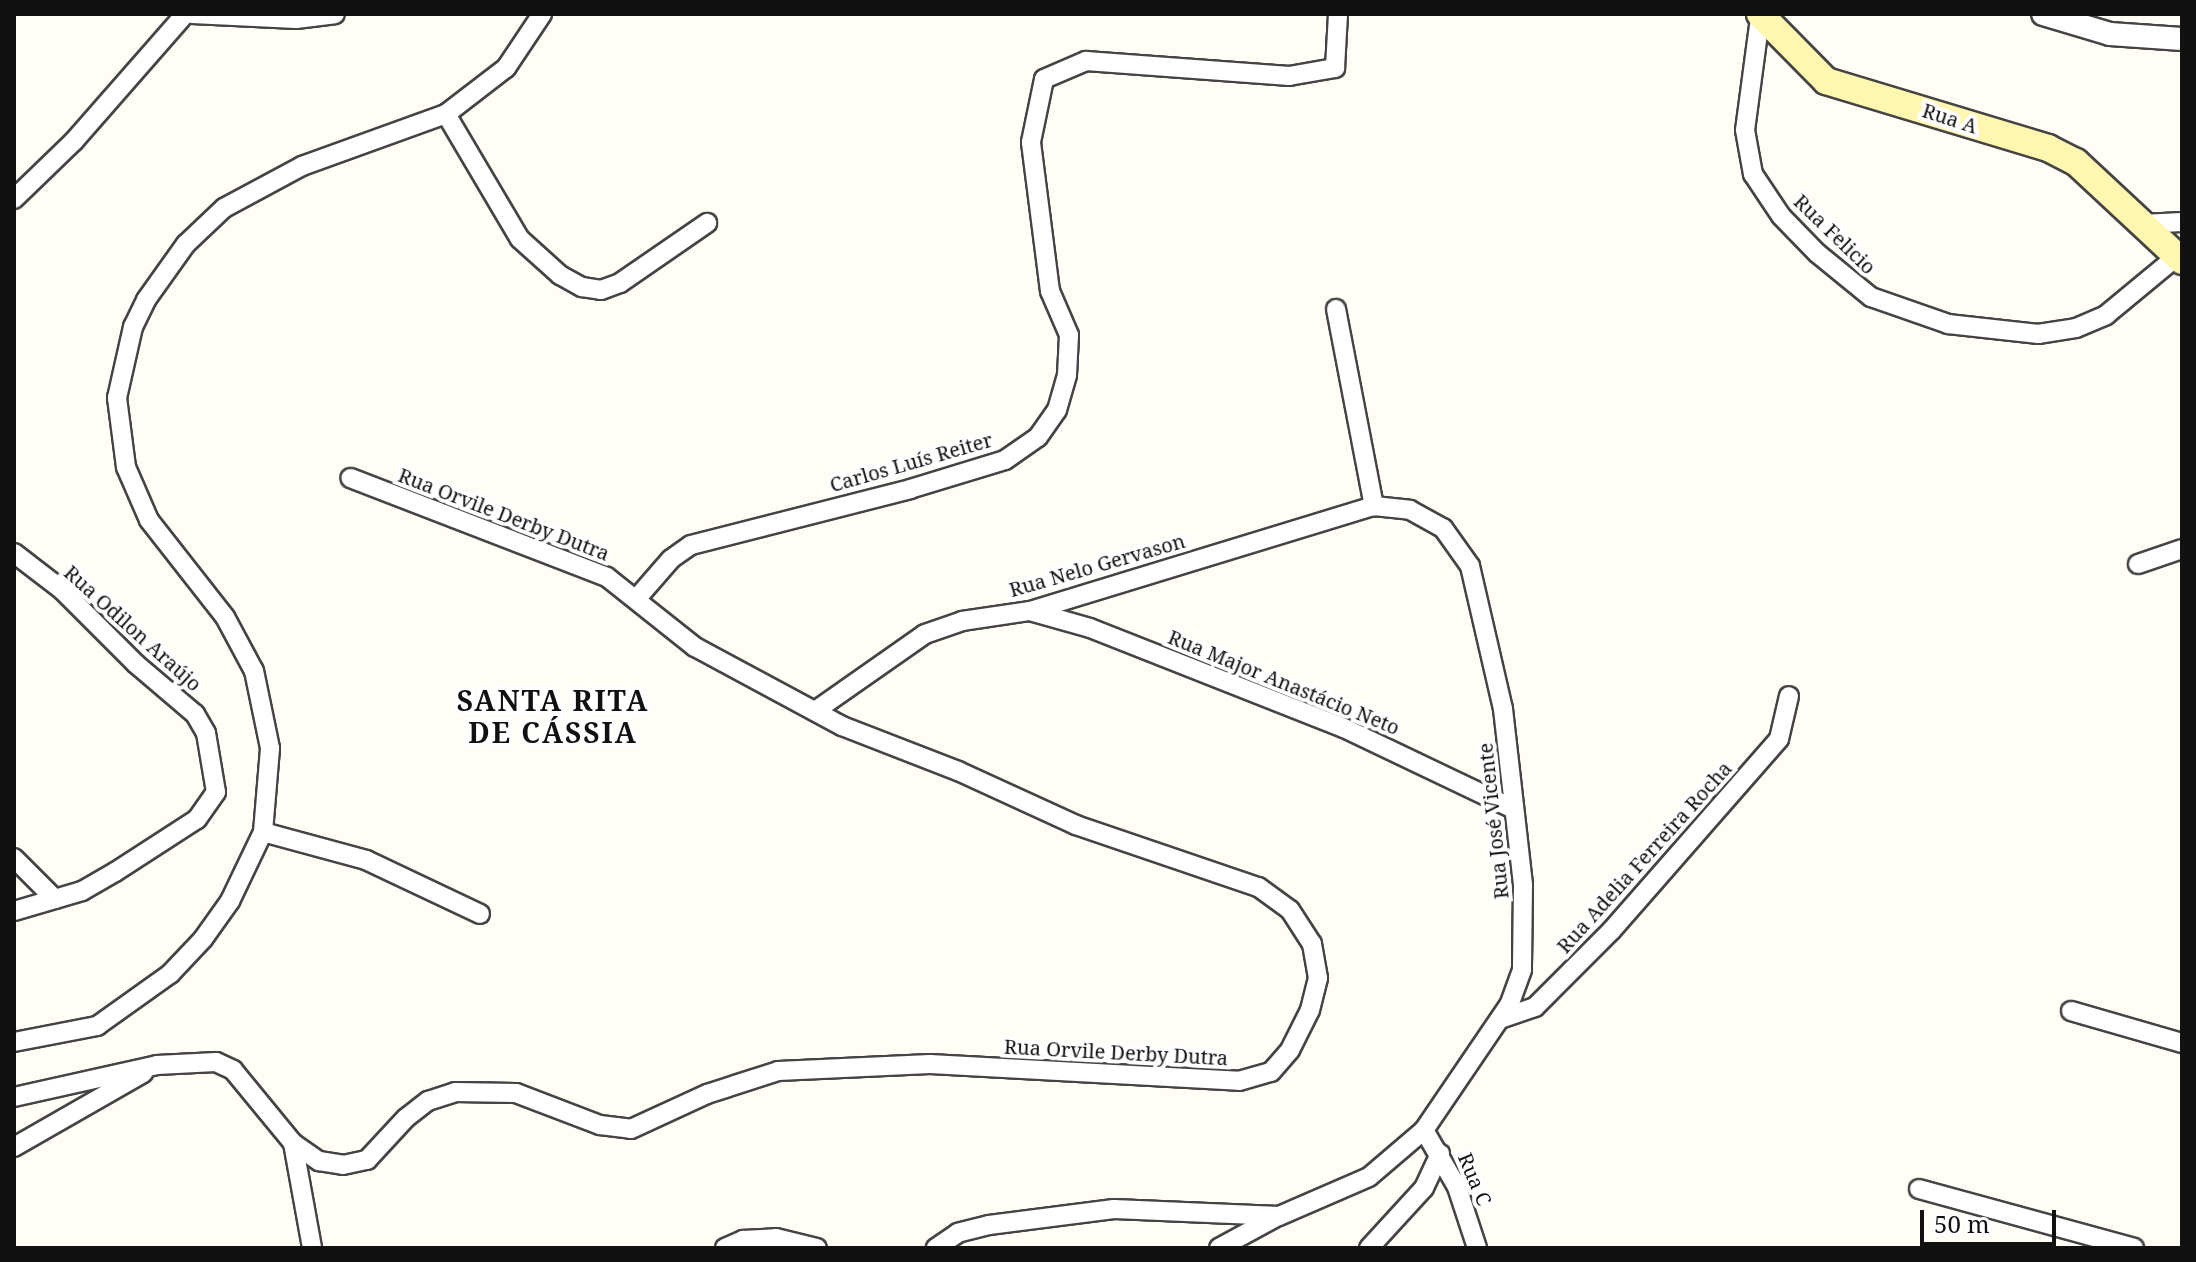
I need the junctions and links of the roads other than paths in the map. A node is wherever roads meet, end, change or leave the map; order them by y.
1 (185, 14) edge
2 (192, 14) edge
3 (335, 14) edge
4 (542, 14) edge
5 (1338, 14) edge
6 (2043, 14) edge
7 (1760, 16) edge
8 (2182, 39) edge
9 (446, 114) junction
10 (14, 199) edge
11 (2182, 222) edge
12 (707, 223) dead end
13 (2142, 224) junction
14 (2179, 259) edge
15 (1336, 309) dead end
16 (350, 478) dead end
17 (1374, 506) junction
18 (1410, 510) joint
19 (2182, 549) edge
20 (14, 553) edge
21 (2138, 564) dead end
22 (638, 597) junction
23 (1030, 611) junction
24 (1789, 696) dead end
25 (815, 711) junction
26 (1514, 809) junction
27 (263, 832) junction
28 (14, 858) edge
29 (55, 899) junction
30 (14, 911) edge
31 (480, 914) dead end
32 (2071, 1011) dead end
33 (1500, 1019) junction
34 (14, 1042) edge
35 (2182, 1043) edge
36 (157, 1065) junction
37 (14, 1097) edge
38 (1424, 1130) junction
39 (293, 1143) junction
40 (14, 1147) edge
41 (1440, 1154) junction
42 (1919, 1189) dead end
43 (1279, 1216) junction
44 (312, 1248) edge
45 (725, 1248) edge
46 (817, 1248) edge
47 (936, 1248) edge
48 (1219, 1248) edge
49 (1369, 1248) edge
50 (1477, 1248) edge
51 (2134, 1248) edge

1 - 10 street
2 - 3 street
4 - 9 street
5 - 22 street, Carlos Luís Reiter
6 - 8 street
7 - 13 main road, Rua A
7 - 14 street, Rua Felicio
9 - 12 street
9 - 27 street
11 - 13 street
13 - 14 main road, Rua A
15 - 17 street
16 - 22 street, Rua Orvile Derby Dutra
17 - 18 street, Rua Nelo Gervason
17 - 23 street, Rua Nelo Gervason
18 - 26 street, Rua José Vicente
19 - 21 street
20 - 29 street, Rua Odilon Araújo
22 - 25 street, Rua Orvile Derby Dutra
23 - 25 street, Rua Nelo Gervason
23 - 26 street, Rua Major Anastácio Neto
24 - 33 street, Rua Adelia Ferreira Rocha
25 - 39 street, Rua Orvile Derby Dutra
26 - 33 street, Rua José Vicente
27 - 31 street
27 - 34 street
28 - 29 street
29 - 30 street, Rua Odilon Araújo
32 - 35 street
33 - 38 street, Rua José Vicente
36 - 37 street, Rua Orvile Derby Dutra
36 - 39 street, Rua Orvile Derby Dutra
36 - 40 street, Rua Orvile Derby Dutra
38 - 41 street, Rua C
38 - 43 street, Rua José Vicente
39 - 44 street
41 - 49 street
41 - 50 street, Rua C
42 - 51 street
43 - 47 street
43 - 48 street
45 - 46 street

